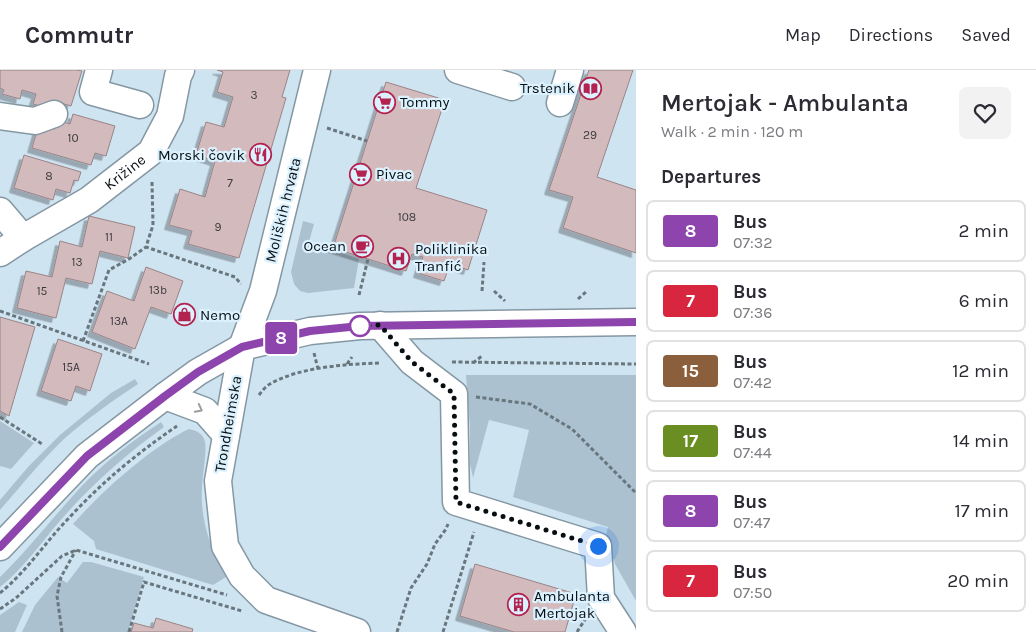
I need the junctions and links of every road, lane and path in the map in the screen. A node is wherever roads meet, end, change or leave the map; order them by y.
1 (99, 70) edge
2 (316, 70) edge
3 (458, 70) edge
4 (570, 70) edge
5 (172, 72) edge
6 (512, 87) dead end
7 (560, 103) dead end
8 (140, 105) dead end
9 (54, 114) dead end
10 (0, 116) edge
11 (321, 126) dead end
12 (367, 141) dead end
13 (151, 152) junction
14 (0, 211) edge
15 (23, 238) junction
16 (146, 247) junction
17 (0, 253) edge
18 (368, 259) dead end
19 (484, 262) dead end
20 (244, 288) dead end
21 (482, 291) dead end
22 (494, 291) dead end
23 (359, 295) dead end
24 (506, 302) dead end
25 (0, 311) edge
26 (636, 322) edge
27 (380, 325) junction
28 (83, 341) junction
29 (242, 347) junction
30 (482, 356) dead end
31 (352, 357) dead end
32 (473, 362) dead end
33 (149, 364) dead end
34 (346, 364) dead end
35 (454, 394) junction
36 (165, 396) junction
37 (0, 417) edge
38 (180, 424) dead end
39 (226, 434) junction
40 (42, 444) dead end
41 (636, 493) edge
42 (456, 502) junction
43 (0, 548) edge
44 (76, 550) junction
45 (466, 559) dead end
46 (0, 593) edge
47 (229, 596) dead end
48 (0, 609) edge
49 (247, 613) dead end
50 (62, 632) edge
51 (129, 632) edge
52 (357, 632) edge
53 (398, 632) edge
54 (443, 632) edge
55 (623, 632) edge

1 - 8 street
2 - 29 street, Moliških hrvata
3 - 6 street
4 - 7 street
5 - 13 street, Križine
9 - 10 street
11 - 12 path
13 - 15 street, Križine
13 - 16 path
14 - 15 street
15 - 17 street, Križine
16 - 20 path
16 - 28 path
18 - 23 path
19 - 21 path
22 - 24 path
25 - 28 path
26 - 27 street
27 - 29 street
27 - 35 street
28 - 33 path
29 - 36 street
29 - 39 street, Trondheimska
30 - 32 path
31 - 34 path
35 - 41 path
35 - 42 street
36 -> 39 street
36 - 43 street
37 - 40 path
38 - 46 path
39 - 52 street, Trondheimska
42 - 53 path
42 - 55 street
44 - 47 path
44 - 48 path
44 - 50 path
45 - 54 path
49 - 51 path

